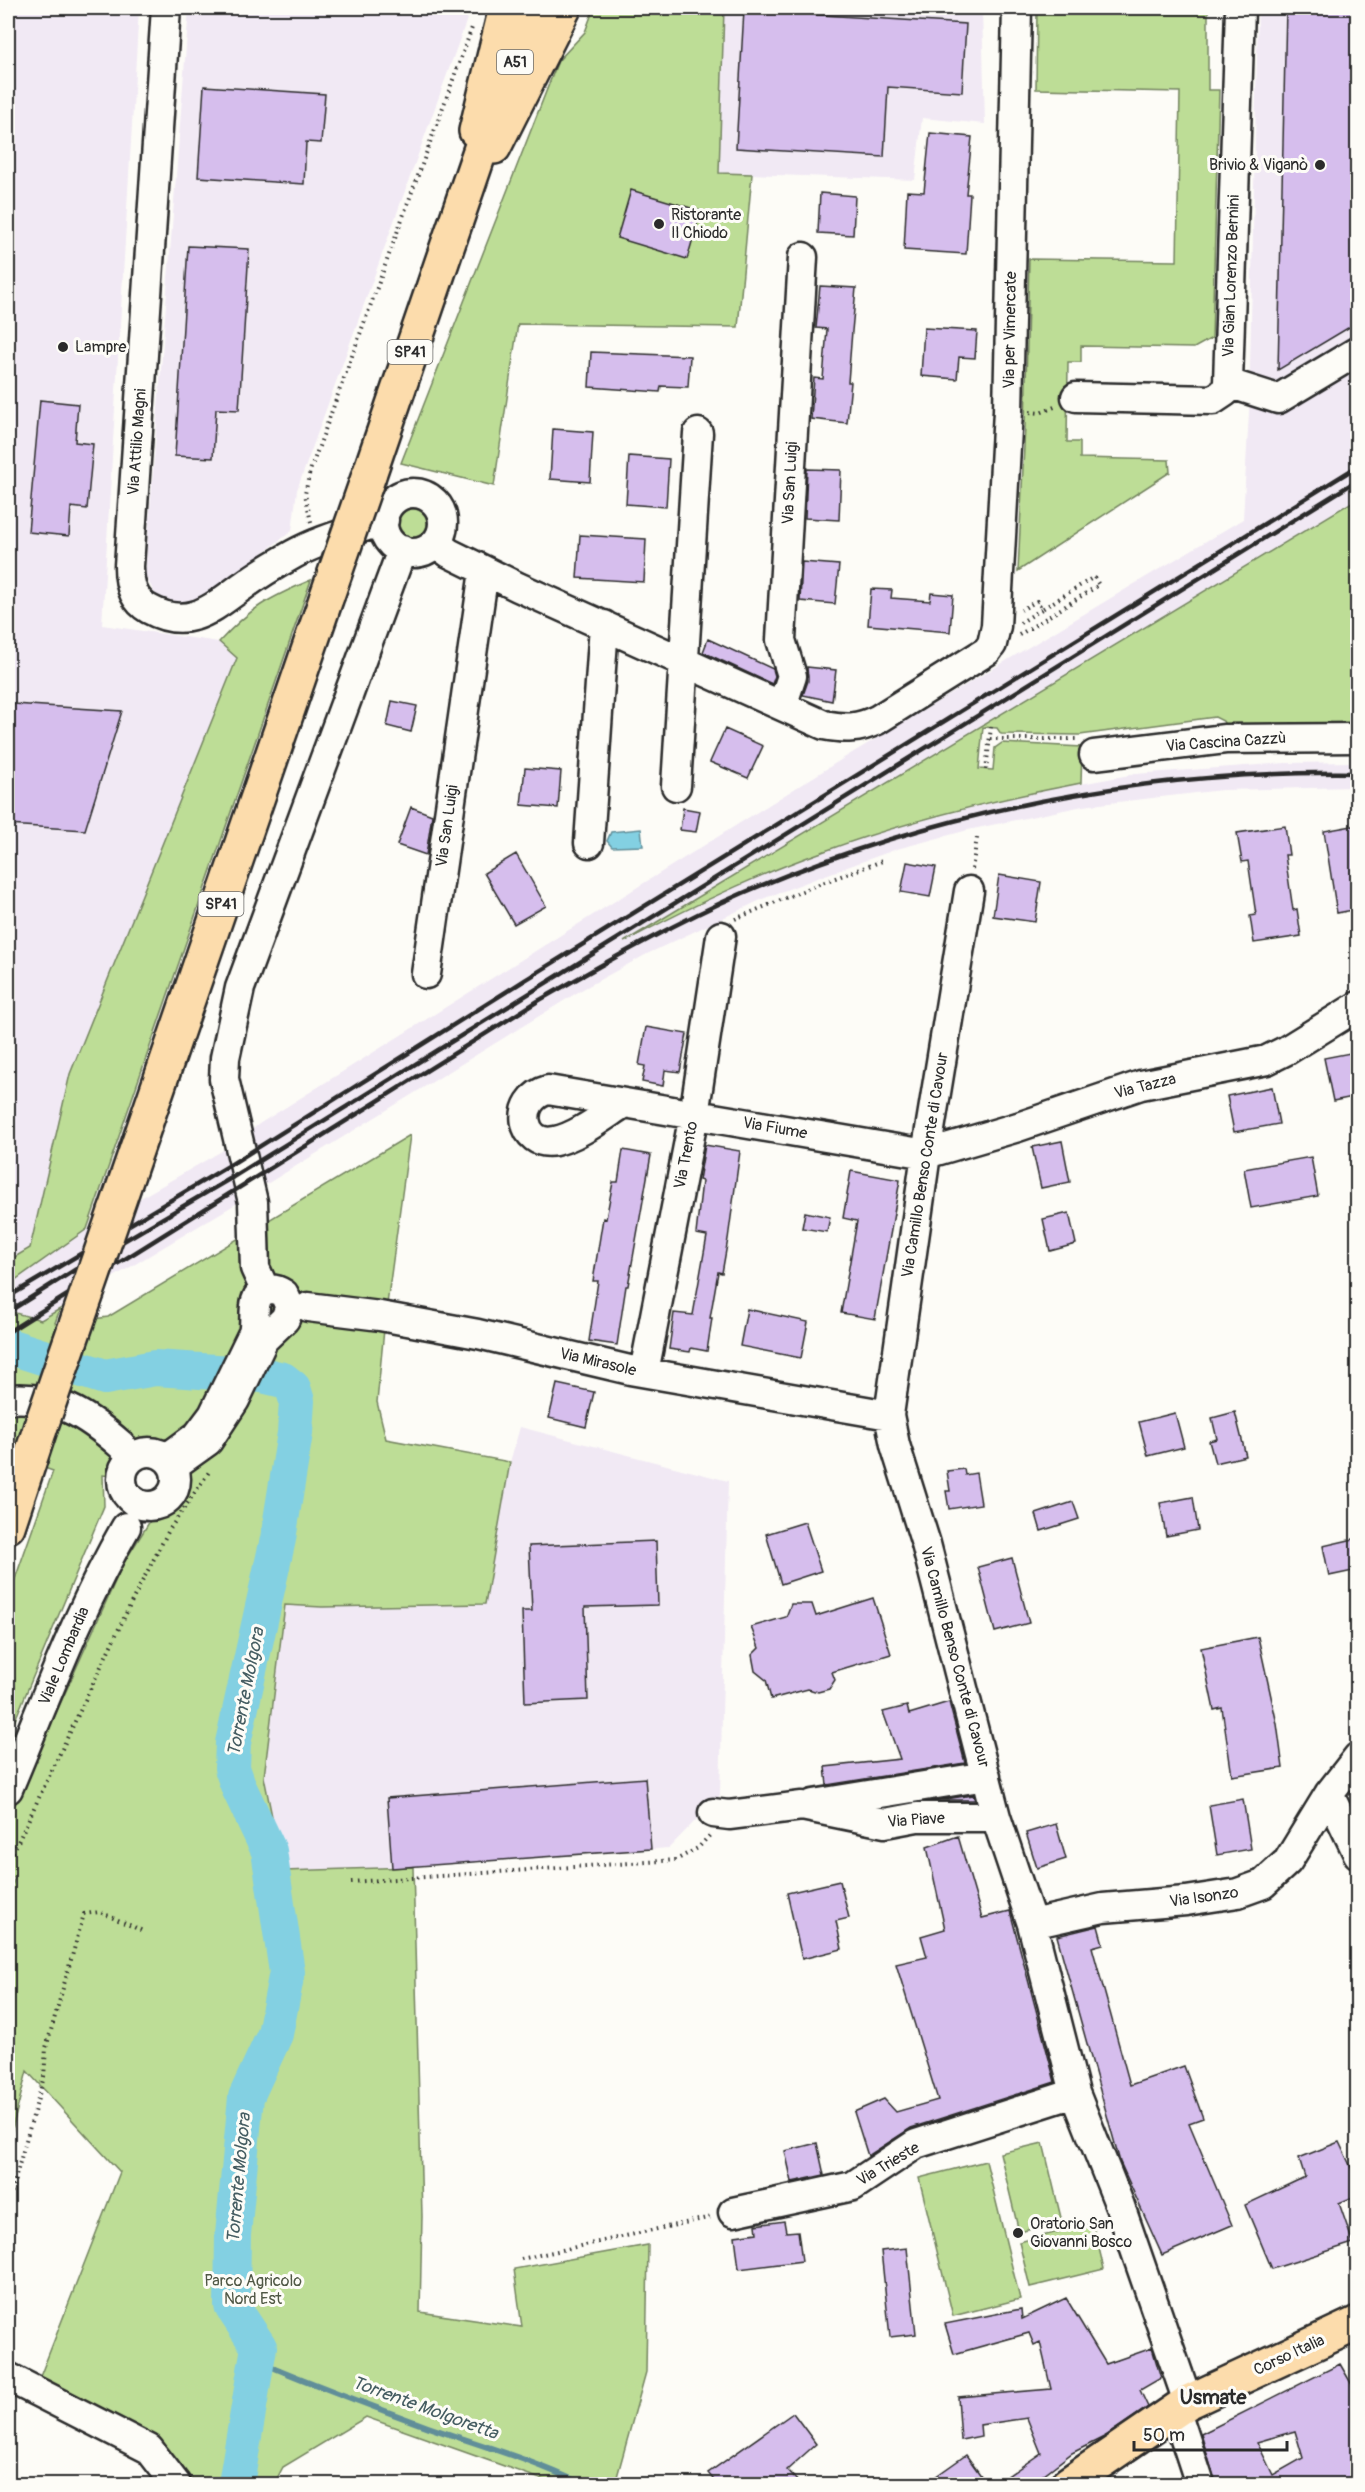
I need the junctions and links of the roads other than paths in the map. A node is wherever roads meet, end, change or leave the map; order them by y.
1 (166, 8) edge
2 (506, 8) edge
3 (525, 8) edge
4 (538, 8) edge
5 (564, 8) edge
6 (1017, 8) edge
7 (1240, 8) edge
8 (492, 117) junction
9 (452, 228) junction
10 (804, 256) dead end
11 (1358, 351) edge
12 (1228, 383) junction
13 (1076, 397) road end
14 (698, 433) dead end
15 (384, 520) junction
16 (436, 543) junction
17 (402, 550) junction
18 (484, 571) junction
19 (604, 625) junction
20 (684, 662) junction
21 (782, 706) junction
22 (1358, 738) edge
23 (1094, 755) dead end
24 (676, 786) dead end
25 (589, 843) dead end
26 (969, 891) road end
27 (721, 936) road end
28 (426, 974) dead end
29 (1358, 1006) edge
30 (624, 1103) dead end
31 (694, 1115) junction
32 (926, 1154) junction
33 (287, 1301) junction
34 (644, 1372) junction
35 (8, 1399) edge
36 (889, 1415) junction
37 (146, 1457) junction
38 (159, 1501) junction
39 (8, 1526) edge
40 (1358, 1757) edge
41 (986, 1776) junction
42 (8, 1789) edge
43 (1329, 1794) junction
44 (802, 1806) junction
45 (721, 1814) road end
46 (996, 1817) junction
47 (1358, 1854) edge
48 (1032, 1924) junction
49 (1075, 2093) junction
50 (733, 2212) road end
51 (1358, 2323) edge
52 (8, 2377) edge
53 (1182, 2407) junction
54 (176, 2484) edge
55 (1068, 2484) edge
56 (1200, 2484) edge

1 - 15 street, Via Attilio Magni
2 - 9 main road
3 - 8 main road, A51
4 - 8 main road, A51
5 - 9 main road
6 - 21 street, Via per Vimercate
7 - 12 street, Via Gian Lorenzo Bernini
8 - 9 main road, SP41
9 - 39 main road, SP41, bridge
10 - 21 street, Via San Luigi
11 - 12 street
12 - 13 street
14 - 20 street
15 - 16 street
15 - 17 street
16 - 17 street
16 - 18 street
17 - 33 street
18 - 19 street
18 - 28 street, Via San Luigi
19 - 20 street
19 - 25 street
20 - 21 street
20 - 24 street
22 - 23 street, Via Cascina Cazzù
26 - 32 street, Via Camillo Benso Conte di Cavour
27 - 31 street, Via Trento
29 - 32 street, Via Tazza
30 - 31 street, Via Fiume
31 - 32 street, Via Fiume
31 - 34 street, Via Trento
32 - 36 street, Via Camillo Benso Conte di Cavour
33 - 34 street, Via Mirasole
33 - 37 street
34 - 36 street, Via Mirasole
35 - 37 street
36 - 41 street, Via Camillo Benso Conte di Cavour
37 - 38 street
37 - 38 street
38 - 42 street, Viale Lombardia
40 - 43 street, Via Isonzo
41 - 44 street, Via Piave
41 - 46 street, Via Camillo Benso Conte di Cavour
43 - 47 street
43 - 48 street, Via Isonzo
44 - 45 street, Via Piave
44 - 46 street, Via Piave
46 - 48 street, Via Camillo Benso Conte di Cavour
48 - 49 street, Via Camillo Benso Conte di Cavour
49 - 50 street, Via Trieste
49 - 53 street, Via Camillo Benso Conte di Cavour
51 - 53 main road, Corso Italia
52 - 54 street
53 - 55 main road, Corso Italia
53 - 56 street, Via Camillo Benso Conte di Cavour

